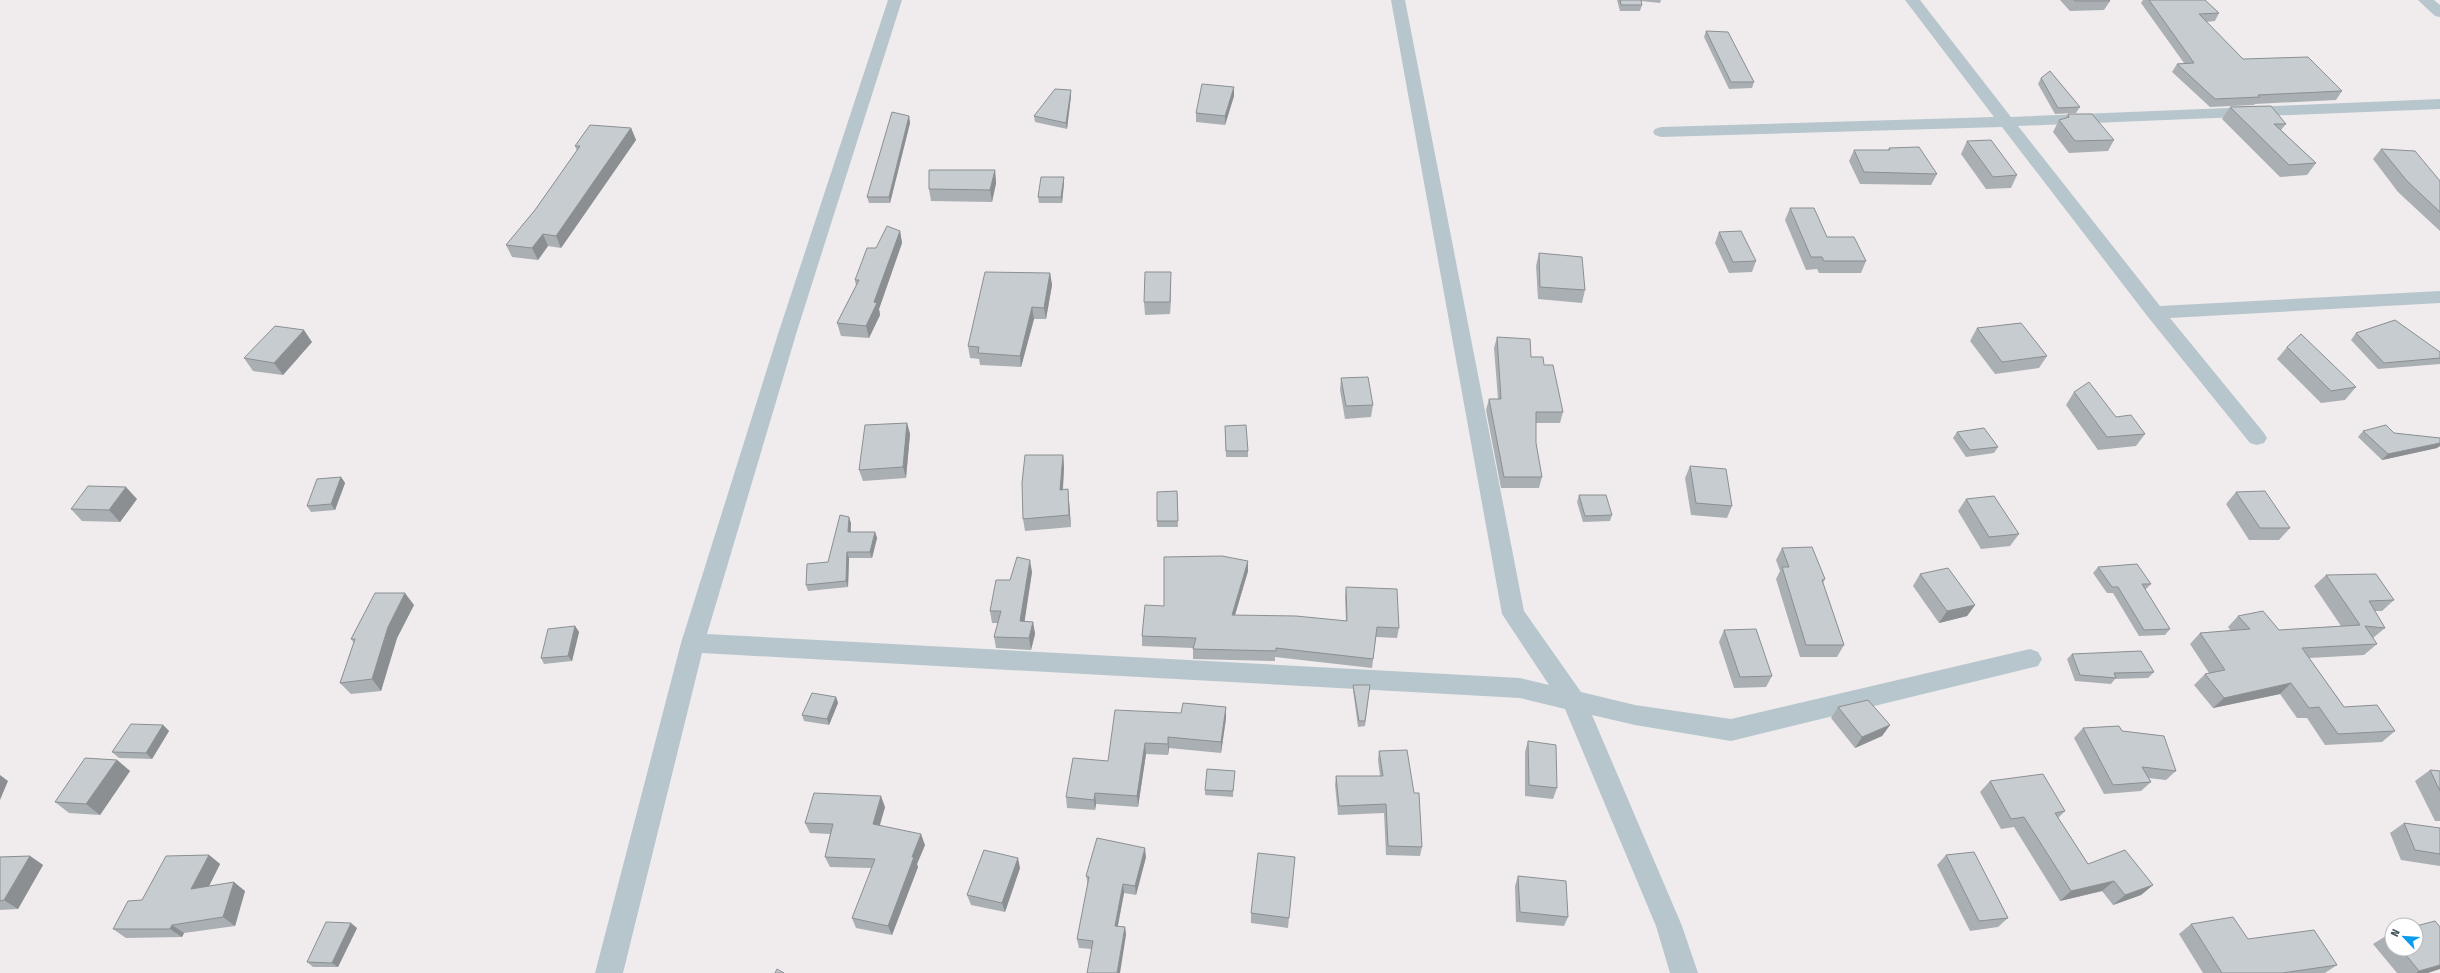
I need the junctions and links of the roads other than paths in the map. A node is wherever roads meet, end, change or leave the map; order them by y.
1 (895, 0) edge
2 (1398, 0) edge
3 (1912, 0) edge
4 (2425, 0) edge
5 (2440, 13) edge
6 (2440, 104) edge
7 (2005, 121) junction
8 (1661, 132) dead end
9 (2440, 297) edge
10 (2155, 313) junction
11 (2257, 438) dead end
12 (693, 643) junction
13 (2030, 659) dead end
14 (1574, 701) junction
15 (609, 973) edge
16 (1684, 973) edge

1 - 12 street
2 - 14 street
3 - 7 street
4 - 5 street
6 - 7 street
7 - 8 street
7 - 10 street
9 - 10 street
10 - 11 street
12 - 14 street
12 - 15 street
13 - 14 street
14 - 16 street

